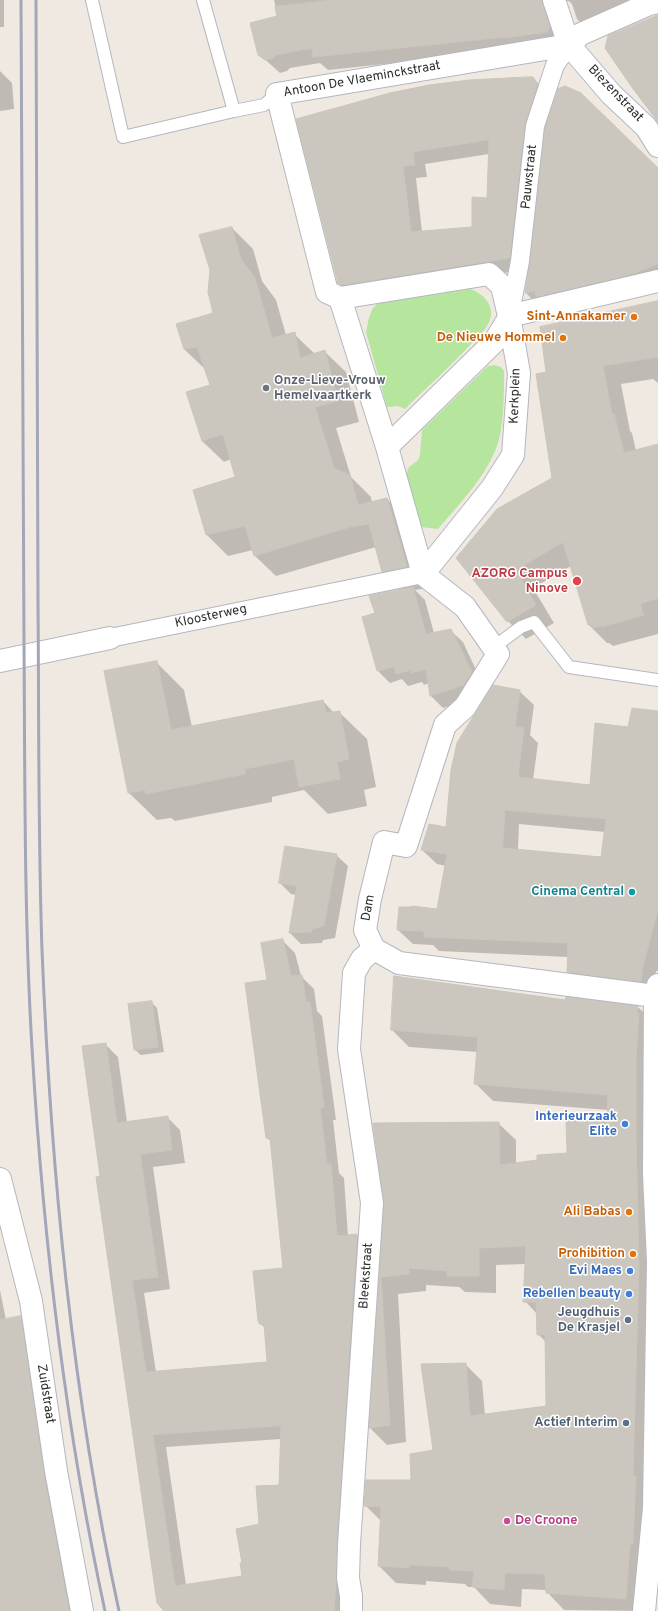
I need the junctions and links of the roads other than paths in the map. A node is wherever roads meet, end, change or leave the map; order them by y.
1 (92, 0) edge
2 (203, 0) edge
3 (554, 0) edge
4 (658, 2) edge
5 (568, 45) junction
6 (277, 94) junction
7 (234, 111) junction
8 (658, 146) edge
9 (658, 281) edge
10 (340, 298) junction
11 (509, 317) junction
12 (387, 447) junction
13 (423, 574) junction
14 (110, 638) joint
15 (496, 651) junction
16 (0, 662) edge
17 (658, 680) edge
18 (374, 949) junction
19 (657, 991) edge
20 (0, 1180) edge
21 (658, 1261) edge
22 (649, 1607) edge
23 (82, 1611) edge
24 (351, 1611) edge

1 - 7 lane
2 - 7 lane
3 - 5 street
4 - 5 street
5 - 6 street, Antoon De Vlaeminckstraat
5 - 8 street, Biezenstraat
5 - 11 street, Pauwstraat
6 - 7 lane
6 - 10 street, Antoon De Vlaeminckstraat
9 - 11 street
10 - 11 street, Kerkplein
10 - 12 street
11 - 12 street
11 - 13 street, Kerkplein
12 - 13 street
13 - 14 street, Kloosterweg
13 - 15 street
14 - 16 street, Kloosterweg
15 - 17 lane
15 - 18 street, Dam
18 - 19 street
18 - 24 street, Bleekstraat
19 - 21 street
20 - 23 street, Zuidstraat
21 - 22 street

